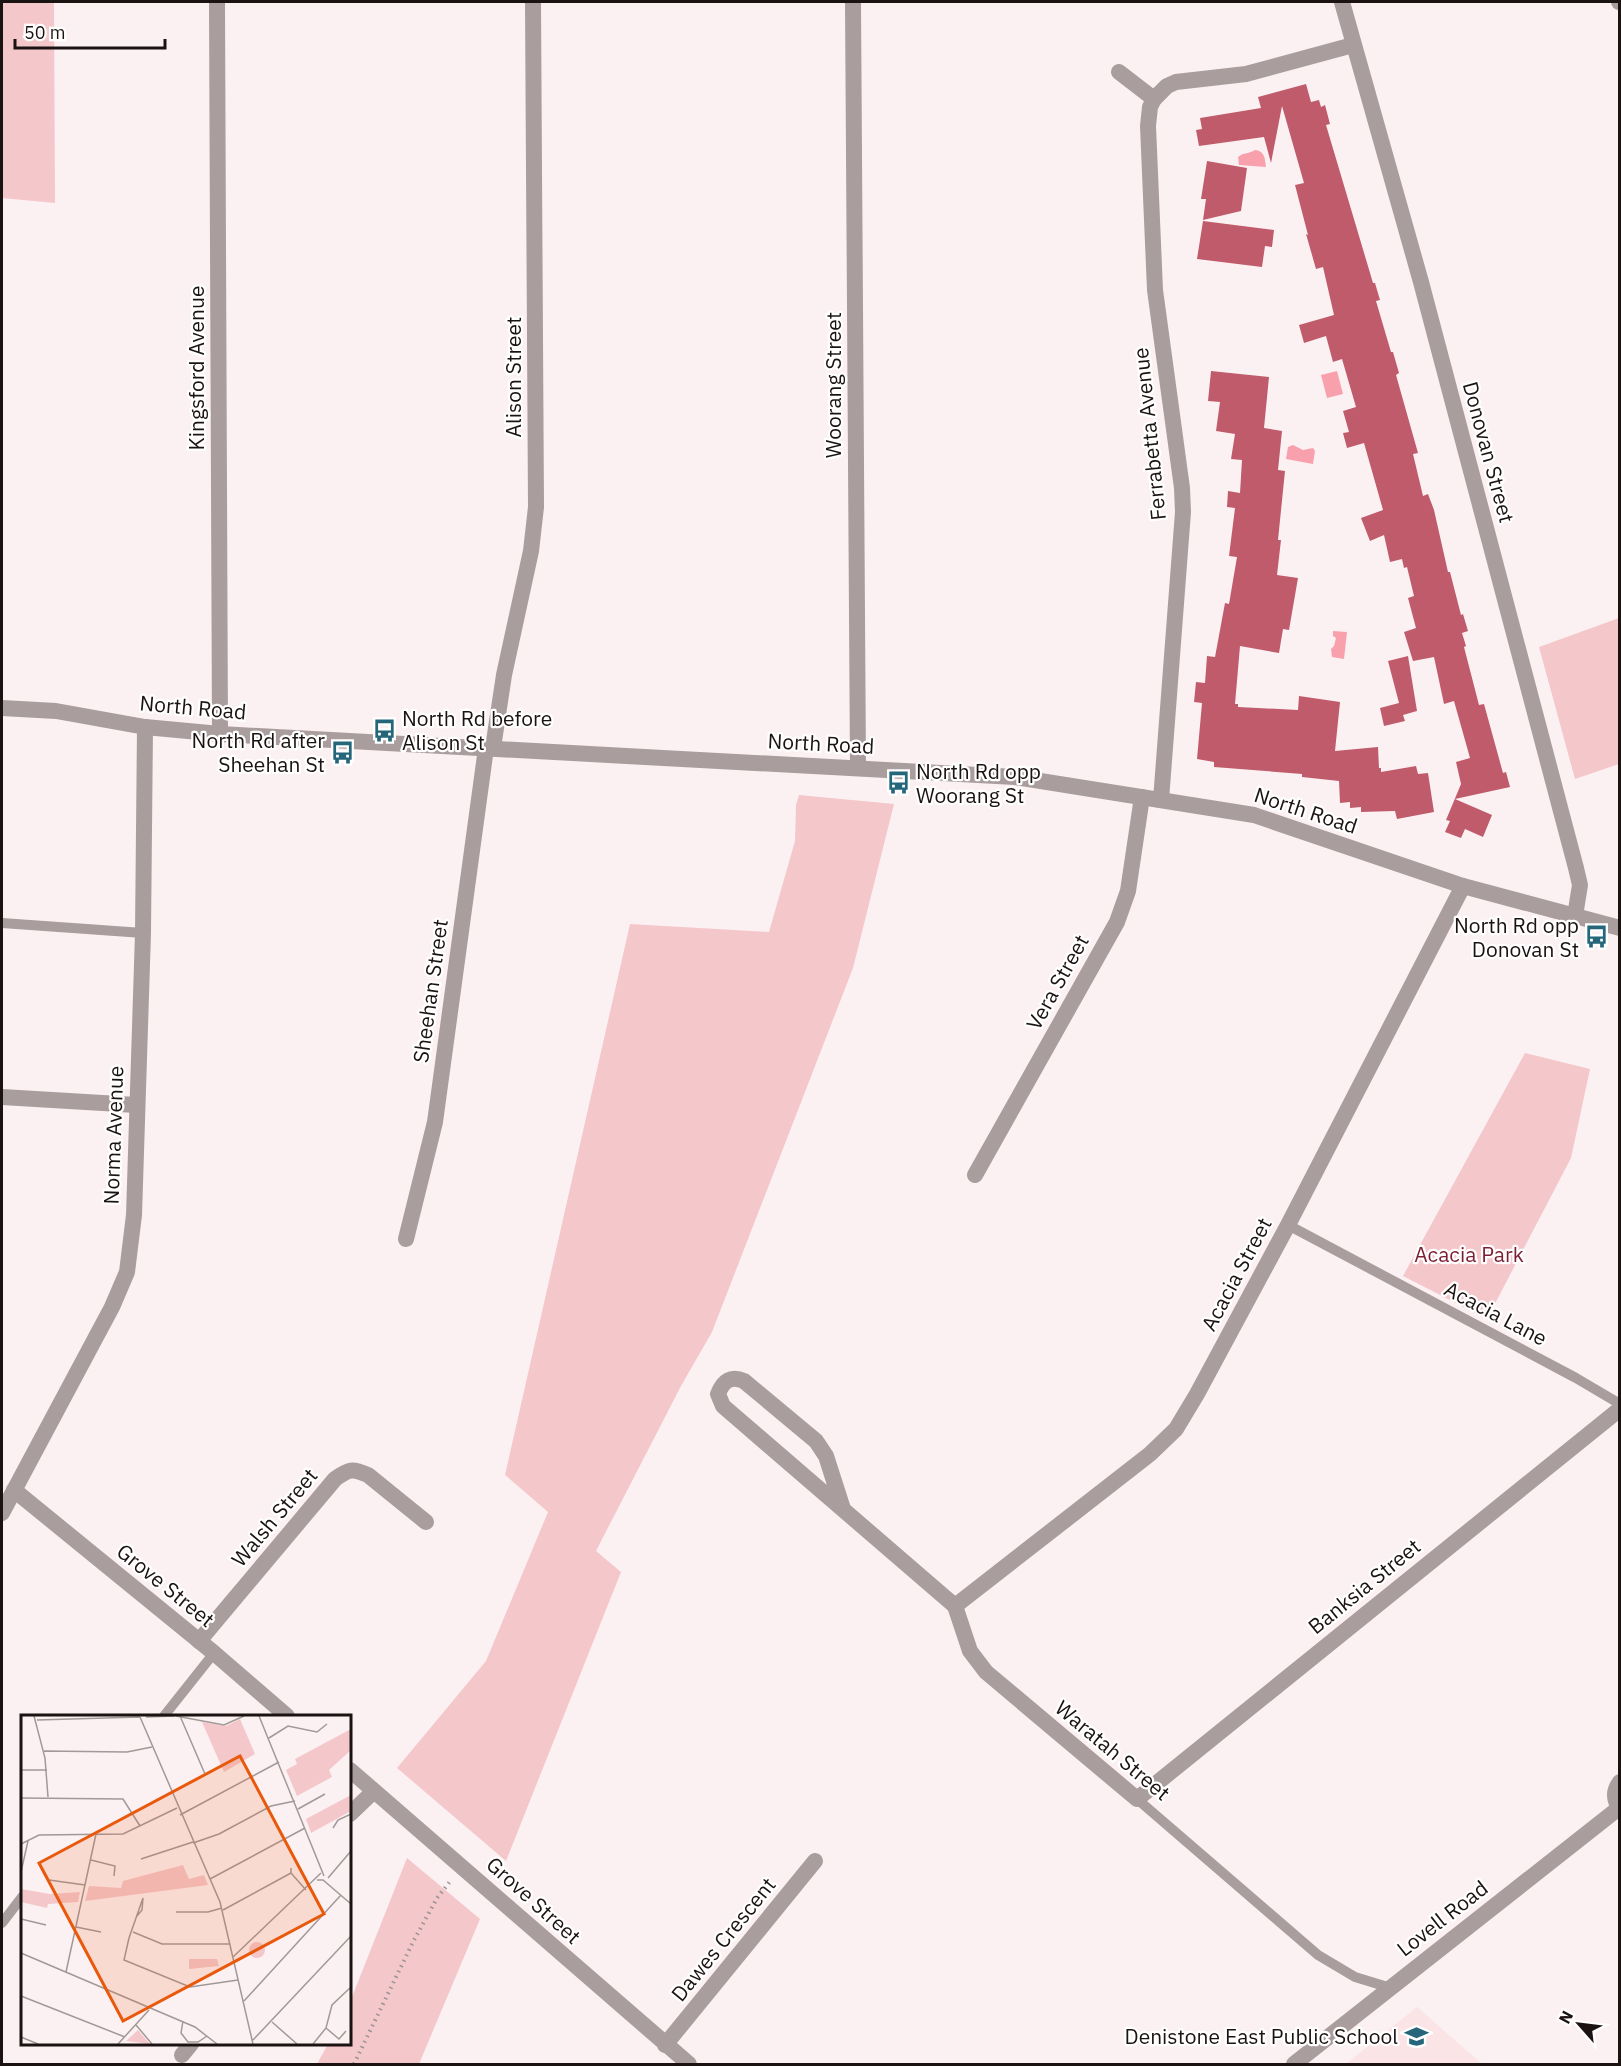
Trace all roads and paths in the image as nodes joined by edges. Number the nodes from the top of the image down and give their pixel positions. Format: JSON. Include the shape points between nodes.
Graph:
{"nodes":[{"id":1,"x":217,"y":2,"type":"edge"},
{"id":2,"x":533,"y":2,"type":"edge"},
{"id":3,"x":853,"y":2,"type":"edge"},
{"id":4,"x":1342,"y":2,"type":"edge"},
{"id":5,"x":1353,"y":45,"type":"junction"},
{"id":6,"x":1119,"y":72,"type":"dead end"},
{"id":7,"x":1154,"y":99,"type":"junction"},
{"id":8,"x":2,"y":708,"type":"edge"},
{"id":9,"x":145,"y":727,"type":"junction"},
{"id":10,"x":220,"y":734,"type":"junction"},
{"id":11,"x":489,"y":748,"type":"junction"},
{"id":12,"x":858,"y":768,"type":"junction"},
{"id":13,"x":1142,"y":797,"type":"junction"},
{"id":14,"x":1161,"y":800,"type":"junction"},
{"id":15,"x":1463,"y":886,"type":"junction"},
{"id":16,"x":1575,"y":916,"type":"junction"},
{"id":17,"x":2,"y":923,"type":"edge"},
{"id":18,"x":1620,"y":928,"type":"edge"},
{"id":19,"x":142,"y":933,"type":"junction"},
{"id":20,"x":2,"y":1097,"type":"edge"},
{"id":21,"x":136,"y":1105,"type":"junction"},
{"id":22,"x":975,"y":1175,"type":"dead end"},
{"id":23,"x":1288,"y":1225,"type":"junction"},
{"id":24,"x":406,"y":1239,"type":"dead end"},
{"id":25,"x":1620,"y":1404,"type":"edge"},
{"id":26,"x":1620,"y":1409,"type":"edge"},
{"id":27,"x":14,"y":1490,"type":"junction"},
{"id":28,"x":843,"y":1509,"type":"junction"},
{"id":29,"x":2,"y":1513,"type":"edge"},
{"id":30,"x":426,"y":1522,"type":"dead end"},
{"id":31,"x":955,"y":1606,"type":"junction"},
{"id":32,"x":199,"y":1641,"type":"junction"},
{"id":33,"x":214,"y":1653,"type":"junction"},
{"id":34,"x":165,"y":1715,"type":"edge"},
{"id":35,"x":286,"y":1715,"type":"edge"},
{"id":36,"x":351,"y":1771,"type":"edge"},
{"id":37,"x":1620,"y":1782,"type":"edge"},
{"id":38,"x":374,"y":1791,"type":"junction"},
{"id":39,"x":1137,"y":1799,"type":"junction"},
{"id":40,"x":1619,"y":1808,"type":"edge"},
{"id":41,"x":351,"y":1814,"type":"edge"},
{"id":42,"x":815,"y":1861,"type":"dead end"},
{"id":43,"x":463,"y":1867,"type":"junction"},
{"id":44,"x":21,"y":1898,"type":"edge"},
{"id":45,"x":2,"y":1923,"type":"edge"},
{"id":46,"x":1391,"y":1988,"type":"junction"},
{"id":47,"x":665,"y":2045,"type":"junction"},
{"id":48,"x":354,"y":2064,"type":"edge"},
{"id":49,"x":689,"y":2064,"type":"edge"},
{"id":50,"x":1294,"y":2064,"type":"edge"}],
"edges":[{"from":1,"to":10,"type":"street","name":"Kingsford Avenue"},
{"from":2,"to":11,"type":"street","name":"Alison Street","via":[[536,507],[531,551]]},
{"from":3,"to":12,"type":"street","name":"Woorang Street"},
{"from":4,"to":5,"type":"street","name":"Donovan Street"},
{"from":5,"to":7,"type":"street","via":[[1246,74],[1176,82]]},
{"from":5,"to":16,"type":"street","name":"Donovan Street","via":[[1421,282],[1576,868],[1580,885]]},
{"from":6,"to":7,"type":"street"},
{"from":7,"to":14,"type":"street","name":"Ferrabetta Avenue","via":[[1148,117],[1155,290],[1183,512]]},
{"from":8,"to":9,"type":"street","name":"North Road","via":[[56,711]]},
{"from":9,"to":10,"type":"street","name":"North Road"},
{"from":9,"to":19,"type":"street","name":"Norma Avenue"},
{"from":10,"to":11,"type":"street","name":"North Road"},
{"from":11,"to":12,"type":"street","name":"North Road"},
{"from":11,"to":24,"type":"street","name":"Sheehan Street","via":[[435,1122]]},
{"from":12,"to":13,"type":"street","name":"North Road","via":[[1015,777]]},
{"from":13,"to":14,"type":"street","name":"North Road"},
{"from":13,"to":22,"type":"street","name":"Vera Street","via":[[1128,891],[1117,922]]},
{"from":14,"to":15,"type":"street","name":"North Road","via":[[1254,815]]},
{"from":15,"to":16,"type":"street","name":"North Road"},
{"from":15,"to":23,"type":"street","name":"Acacia Street"},
{"from":16,"to":18,"type":"street","name":"North Road"},
{"from":17,"to":19,"type":"lane"},
{"from":19,"to":21,"type":"street","name":"Norma Avenue"},
{"from":20,"to":21,"type":"street"},
{"from":21,"to":27,"type":"street","name":"Norma Avenue","via":[[134,1215],[127,1272]]},
{"from":23,"to":25,"type":"lane","name":"Acacia Lane"},
{"from":23,"to":31,"type":"street","name":"Acacia Street","via":[[1176,1429],[1150,1454]]},
{"from":26,"to":39,"type":"street","name":"Banksia Street"},
{"from":27,"to":29,"type":"street","name":"Norma Avenue"},
{"from":27,"to":32,"type":"street","name":"Grove Street"},
{"from":28,"to":28,"type":"street","via":[[816,1441],[744,1381],[729,1379],[722,1385],[718,1394],[723,1406]]},
{"from":28,"to":31,"type":"street"},
{"from":30,"to":32,"type":"street","name":"Walsh Street","via":[[368,1475],[347,1470],[335,1479]]},
{"from":31,"to":39,"type":"street","name":"Waratah Street","via":[[970,1651],[986,1672]]},
{"from":32,"to":33,"type":"street","name":"Grove Street"},
{"from":33,"to":34,"type":"lane"},
{"from":33,"to":35,"type":"street","name":"Grove Street"},
{"from":36,"to":38,"type":"street","name":"Grove Street"},
{"from":37,"to":40,"type":"street","via":[[1615,1792]]},
{"from":38,"to":41,"type":"street"},
{"from":38,"to":43,"type":"street","name":"Grove Street"},
{"from":39,"to":46,"type":"lane","name":"Waratah Street","via":[[1318,1955],[1359,1978]]},
{"from":40,"to":46,"type":"street","name":"Lovell Road"},
{"from":42,"to":47,"type":"street","name":"Dawes Crescent"},
{"from":43,"to":47,"type":"street","name":"Grove Street"},
{"from":43,"to":48,"type":"path","via":[[437,1898]]},
{"from":44,"to":45,"type":"lane"},
{"from":46,"to":50,"type":"street","name":"Lovell Road"},
{"from":47,"to":49,"type":"street","name":"Grove Street"}]}
